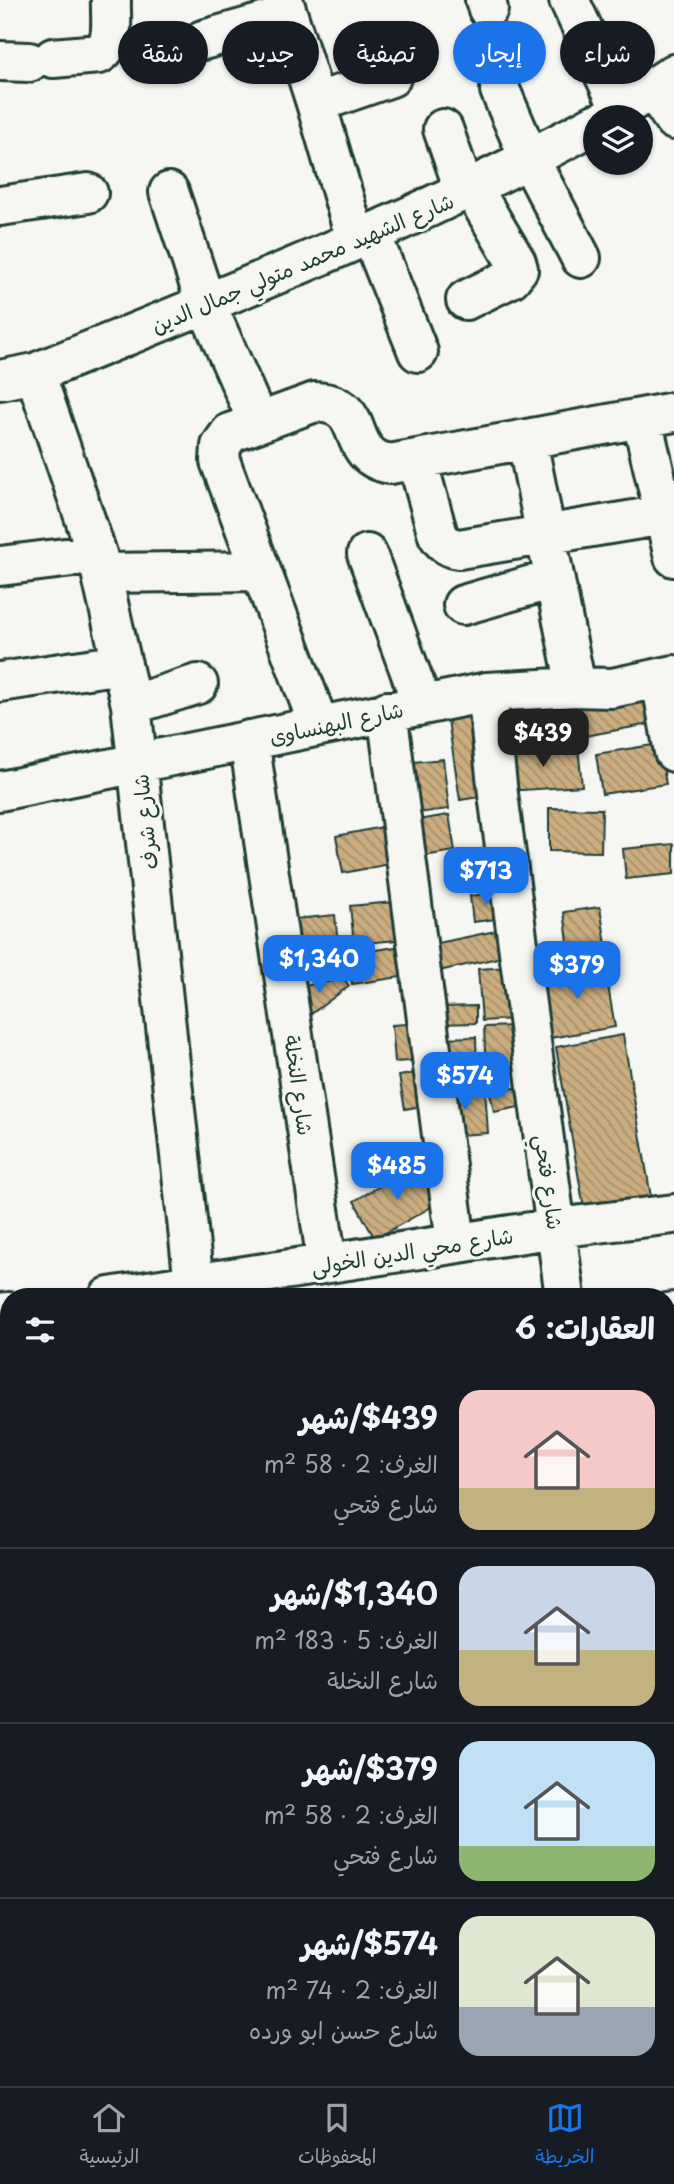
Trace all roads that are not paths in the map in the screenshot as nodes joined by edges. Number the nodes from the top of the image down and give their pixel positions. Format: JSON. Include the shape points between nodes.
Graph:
{"nodes":[{"id":1,"x":111,"y":0,"type":"edge"},
{"id":2,"x":569,"y":0,"type":"edge"},
{"id":3,"x":286,"y":8,"type":"edge"},
{"id":4,"x":208,"y":38,"type":"edge"},
{"id":5,"x":28,"y":60,"type":"edge"},
{"id":6,"x":373,"y":84,"type":"edge"},
{"id":7,"x":500,"y":90,"type":"dead end"},
{"id":8,"x":667,"y":94,"type":"edge"},
{"id":9,"x":316,"y":103,"type":"junction"},
{"id":10,"x":604,"y":105,"type":"edge"},
{"id":11,"x":639,"y":105,"type":"edge"},
{"id":12,"x":443,"y":129,"type":"dead end"},
{"id":13,"x":583,"y":131,"type":"edge"},
{"id":14,"x":530,"y":160,"type":"junction"},
{"id":15,"x":469,"y":190,"type":"junction"},
{"id":16,"x":169,"y":192,"type":"dead end"},
{"id":17,"x":88,"y":193,"type":"dead end"},
{"id":18,"x":0,"y":206,"type":"edge"},
{"id":19,"x":364,"y":237,"type":"junction"},
{"id":20,"x":581,"y":258,"type":"dead end"},
{"id":21,"x":466,"y":300,"type":"dead end"},
{"id":22,"x":206,"y":304,"type":"junction"},
{"id":23,"x":418,"y":352,"type":"dead end"},
{"id":24,"x":18,"y":376,"type":"edge"},
{"id":25,"x":658,"y":416,"type":"edge"},
{"id":26,"x":258,"y":422,"type":"junction"},
{"id":27,"x":527,"y":440,"type":"junction"},
{"id":28,"x":417,"y":460,"type":"junction"},
{"id":29,"x":664,"y":515,"type":"junction"},
{"id":30,"x":546,"y":535,"type":"junction"},
{"id":31,"x":367,"y":554,"type":"dead end"},
{"id":32,"x":674,"y":557,"type":"edge"},
{"id":33,"x":100,"y":563,"type":"junction"},
{"id":34,"x":0,"y":566,"type":"edge"},
{"id":35,"x":261,"y":571,"type":"junction"},
{"id":36,"x":553,"y":579,"type":"junction"},
{"id":37,"x":464,"y":605,"type":"dead end"},
{"id":38,"x":122,"y":664,"type":"junction"},
{"id":39,"x":667,"y":677,"type":"edge"},
{"id":40,"x":0,"y":682,"type":"edge"},
{"id":41,"x":198,"y":684,"type":"dead end"},
{"id":42,"x":576,"y":687,"type":"junction"},
{"id":43,"x":487,"y":692,"type":"junction"},
{"id":44,"x":131,"y":705,"type":"junction"},
{"id":45,"x":405,"y":708,"type":"junction"},
{"id":46,"x":319,"y":726,"type":"junction"},
{"id":47,"x":249,"y":740,"type":"junction"},
{"id":48,"x":674,"y":752,"type":"edge"},
{"id":49,"x":138,"y":764,"type":"junction"},
{"id":50,"x":0,"y":790,"type":"edge"},
{"id":51,"x":674,"y":1214,"type":"edge"},
{"id":52,"x":556,"y":1228,"type":"junction"},
{"id":53,"x":456,"y":1243,"type":"junction"},
{"id":54,"x":327,"y":1263,"type":"junction"},
{"id":55,"x":194,"y":1284,"type":"junction"},
{"id":56,"x":258,"y":1285,"type":"edge"},
{"id":57,"x":168,"y":1288,"type":"edge"},
{"id":58,"x":564,"y":1288,"type":"edge"}],
"edges":[{"from":1,"to":5,"type":"main road","via":[[110,39],[99,54]]},
{"from":2,"to":10,"type":"main road"},
{"from":3,"to":4,"type":"main road"},
{"from":3,"to":9,"type":"main road"},
{"from":6,"to":9,"type":"main road"},
{"from":7,"to":14,"type":"main road"},
{"from":8,"to":11,"type":"main road","name":"شارع الشهيد محمد متولي جمال الدين"},
{"from":9,"to":19,"type":"main road"},
{"from":12,"to":15,"type":"main road"},
{"from":13,"to":14,"type":"main road","name":"شارع الشهيد محمد متولي جمال الدين"},
{"from":14,"to":15,"type":"main road","name":"شارع الشهيد محمد متولي جمال الدين"},
{"from":14,"to":20,"type":"main road"},
{"from":15,"to":19,"type":"main road","name":"شارع الشهيد محمد متولي جمال الدين"},
{"from":15,"to":21,"type":"main road","via":[[517,269],[511,278]]},
{"from":16,"to":22,"type":"main road"},
{"from":17,"to":18,"type":"main road"},
{"from":19,"to":22,"type":"main road","name":"شارع الشهيد محمد متولي جمال الدين"},
{"from":19,"to":23,"type":"main road"},
{"from":22,"to":24,"type":"main road","name":"شارع الشهيد محمد متولي جمال الدين"},
{"from":22,"to":26,"type":"main road"},
{"from":24,"to":33,"type":"main road","name":"شارع شرف"},
{"from":25,"to":27,"type":"main road"},
{"from":25,"to":29,"type":"main road"},
{"from":26,"to":28,"type":"main road","via":[[314,402],[326,403],[347,414],[370,457],[390,464]]},
{"from":26,"to":35,"type":"main road","via":[[225,438],[219,453]]},
{"from":27,"to":28,"type":"main road"},
{"from":27,"to":30,"type":"main road"},
{"from":28,"to":30,"type":"main road","via":[[438,535],[447,545],[459,549]]},
{"from":29,"to":30,"type":"main road"},
{"from":29,"to":32,"type":"main road"},
{"from":30,"to":36,"type":"main road"},
{"from":31,"to":45,"type":"main road"},
{"from":33,"to":34,"type":"main road"},
{"from":33,"to":35,"type":"main road"},
{"from":33,"to":38,"type":"main road","name":"شارع شرف"},
{"from":35,"to":46,"type":"main road"},
{"from":36,"to":37,"type":"main road"},
{"from":36,"to":42,"type":"main road"},
{"from":38,"to":40,"type":"main road"},
{"from":38,"to":44,"type":"main road","name":"شارع شرف"},
{"from":39,"to":42,"type":"main road","name":"شارع البهنساوى","via":[[612,688]]},
{"from":39,"to":48,"type":"main road"},
{"from":41,"to":44,"type":"main road"},
{"from":42,"to":43,"type":"main road","name":"شارع البهنساوى"},
{"from":43,"to":45,"type":"main road","name":"شارع البهنساوى"},
{"from":43,"to":52,"type":"main road","name":"شارع فتحي"},
{"from":44,"to":49,"type":"main road","name":"شارع شرف"},
{"from":45,"to":46,"type":"main road","name":"شارع البهنساوى"},
{"from":45,"to":53,"type":"main road"},
{"from":46,"to":47,"type":"main road","name":"شارع البهنساوى"},
{"from":47,"to":49,"type":"main road","name":"شارع البهنساوى"},
{"from":47,"to":54,"type":"main road","name":"شارع النخلة"},
{"from":49,"to":50,"type":"main road","name":"شارع البهنساوى"},
{"from":49,"to":55,"type":"main road","name":"شارع شرف"},
{"from":51,"to":52,"type":"main road","name":"شارع محي الدين الخولى"},
{"from":52,"to":53,"type":"main road","name":"شارع محي الدين الخولى"},
{"from":52,"to":58,"type":"main road","name":"شارع فتحي"},
{"from":53,"to":54,"type":"main road","name":"شارع محي الدين الخولى"},
{"from":54,"to":56,"type":"main road","name":"شارع محي الدين الخولى"},
{"from":55,"to":56,"type":"main road","name":"شارع محي الدين الخولى"},
{"from":55,"to":57,"type":"main road","name":"شارع محي الدين الخولى"}]}
